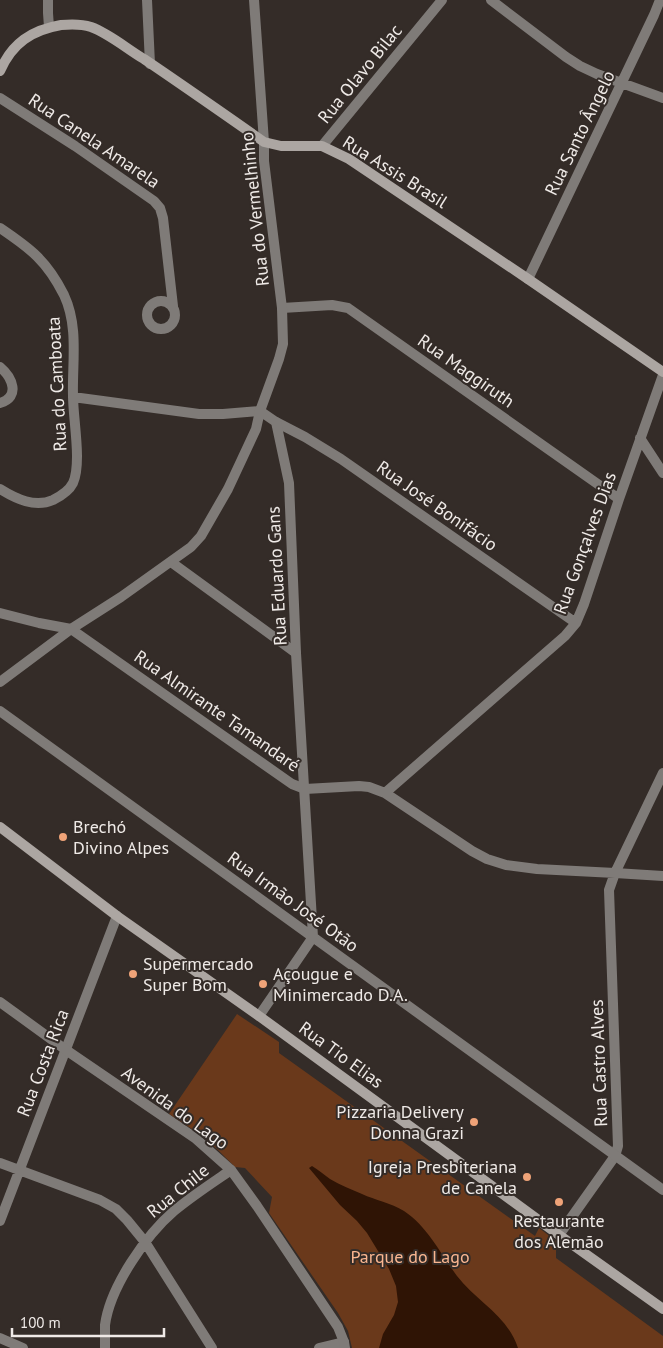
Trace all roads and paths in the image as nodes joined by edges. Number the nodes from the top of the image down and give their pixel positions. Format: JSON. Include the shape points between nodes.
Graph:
{"nodes":[{"id":1,"x":48,"y":0,"type":"edge"},
{"id":2,"x":148,"y":0,"type":"edge"},
{"id":3,"x":254,"y":0,"type":"edge"},
{"id":4,"x":442,"y":0,"type":"edge"},
{"id":5,"x":492,"y":0,"type":"edge"},
{"id":6,"x":660,"y":0,"type":"edge"},
{"id":7,"x":49,"y":27,"type":"junction"},
{"id":8,"x":3,"y":59,"type":"edge"},
{"id":9,"x":150,"y":64,"type":"junction"},
{"id":10,"x":0,"y":71,"type":"edge"},
{"id":11,"x":622,"y":84,"type":"junction"},
{"id":12,"x":0,"y":98,"type":"edge"},
{"id":13,"x":663,"y":98,"type":"edge"},
{"id":14,"x":264,"y":142,"type":"junction"},
{"id":15,"x":322,"y":146,"type":"junction"},
{"id":16,"x":0,"y":228,"type":"edge"},
{"id":17,"x":528,"y":279,"type":"junction"},
{"id":18,"x":173,"y":306,"type":"dead end"},
{"id":19,"x":282,"y":308,"type":"junction"},
{"id":20,"x":0,"y":367,"type":"edge"},
{"id":21,"x":663,"y":374,"type":"edge"},
{"id":22,"x":73,"y":396,"type":"junction"},
{"id":23,"x":0,"y":403,"type":"edge"},
{"id":24,"x":260,"y":411,"type":"junction"},
{"id":25,"x":276,"y":422,"type":"junction"},
{"id":26,"x":640,"y":438,"type":"junction"},
{"id":27,"x":663,"y":473,"type":"edge"},
{"id":28,"x":0,"y":489,"type":"edge"},
{"id":29,"x":619,"y":499,"type":"junction"},
{"id":30,"x":171,"y":562,"type":"junction"},
{"id":31,"x":0,"y":613,"type":"edge"},
{"id":32,"x":576,"y":623,"type":"junction"},
{"id":33,"x":71,"y":629,"type":"junction"},
{"id":34,"x":296,"y":653,"type":"junction"},
{"id":35,"x":0,"y":682,"type":"edge"},
{"id":36,"x":0,"y":711,"type":"edge"},
{"id":37,"x":663,"y":774,"type":"edge"},
{"id":38,"x":305,"y":789,"type":"junction"},
{"id":39,"x":385,"y":793,"type":"junction"},
{"id":40,"x":0,"y":827,"type":"edge"},
{"id":41,"x":615,"y":873,"type":"junction"},
{"id":42,"x":663,"y":876,"type":"edge"},
{"id":43,"x":117,"y":916,"type":"junction"},
{"id":44,"x":313,"y":937,"type":"junction"},
{"id":45,"x":0,"y":1002,"type":"edge"},
{"id":46,"x":259,"y":1016,"type":"junction"},
{"id":47,"x":66,"y":1050,"type":"junction"},
{"id":48,"x":615,"y":1156,"type":"junction"},
{"id":49,"x":0,"y":1163,"type":"edge"},
{"id":50,"x":19,"y":1170,"type":"junction"},
{"id":51,"x":231,"y":1170,"type":"junction"},
{"id":52,"x":663,"y":1190,"type":"edge"},
{"id":53,"x":0,"y":1221,"type":"edge"},
{"id":54,"x":559,"y":1235,"type":"junction"},
{"id":55,"x":145,"y":1242,"type":"junction"},
{"id":56,"x":663,"y":1309,"type":"edge"},
{"id":57,"x":0,"y":1338,"type":"edge"},
{"id":58,"x":345,"y":1345,"type":"edge"},
{"id":59,"x":23,"y":1348,"type":"edge"},
{"id":60,"x":105,"y":1348,"type":"edge"},
{"id":61,"x":212,"y":1348,"type":"edge"},
{"id":62,"x":319,"y":1348,"type":"edge"}],
"edges":[{"from":1,"to":7,"type":"street"},
{"from":2,"to":9,"type":"street"},
{"from":3,"to":14,"type":"street","name":"Rua do Vermelhinho"},
{"from":4,"to":15,"type":"street","name":"Rua Olavo Bilac"},
{"from":5,"to":11,"type":"street","via":[[566,57]]},
{"from":6,"to":11,"type":"street","name":"Rua Santo Ângelo"},
{"from":7,"to":8,"type":"main road","name":"Rua Assis Brasil","via":[[33,33]]},
{"from":7,"to":9,"type":"main road","name":"Rua Assis Brasil","via":[[69,24],[91,27]]},
{"from":8,"to":10,"type":"main road","name":"Rua Assis Brasil"},
{"from":9,"to":14,"type":"main road","name":"Rua Assis Brasil"},
{"from":11,"to":13,"type":"street"},
{"from":11,"to":17,"type":"street","name":"Rua Santo Ângelo"},
{"from":12,"to":18,"type":"street","name":"Rua Canela Amarela","via":[[154,200],[163,218]]},
{"from":14,"to":15,"type":"main road","name":"Rua Assis Brasil","via":[[281,146]]},
{"from":14,"to":19,"type":"street","name":"Rua do Vermelhinho"},
{"from":15,"to":17,"type":"main road","name":"Rua Assis Brasil","via":[[350,159]]},
{"from":16,"to":22,"type":"street","name":"Rua do Camboata","via":[[33,251],[65,297],[73,332]]},
{"from":17,"to":21,"type":"main road","name":"Rua Assis Brasil"},
{"from":19,"to":24,"type":"street","name":"Rua do Vermelhinho","via":[[283,344]]},
{"from":19,"to":29,"type":"street","name":"Rua Maggiruth","via":[[332,305],[348,308]]},
{"from":20,"to":23,"type":"street","via":[[8,373],[13,390],[6,401]]},
{"from":21,"to":26,"type":"street","name":"Rua Gonçalves Dias"},
{"from":22,"to":24,"type":"street","via":[[199,414]]},
{"from":22,"to":28,"type":"street","name":"Rua do Camboata","via":[[77,465],[68,490],[46,503],[36,503],[16,498]]},
{"from":24,"to":25,"type":"street"},
{"from":24,"to":30,"type":"street","name":"Rua do Vermelhinho","via":[[256,430],[201,536]]},
{"from":25,"to":32,"type":"street","name":"Rua José Bonifácio","via":[[341,459]]},
{"from":25,"to":34,"type":"street","name":"Rua Eduardo Gans","via":[[289,483]]},
{"from":26,"to":27,"type":"street"},
{"from":26,"to":29,"type":"street","name":"Rua Gonçalves Dias"},
{"from":29,"to":32,"type":"street","name":"Rua Gonçalves Dias"},
{"from":30,"to":33,"type":"street","name":"Rua do Vermelhinho"},
{"from":30,"to":34,"type":"street"},
{"from":31,"to":33,"type":"street"},
{"from":32,"to":39,"type":"street","name":"Rua Gonçalves Dias","via":[[566,636]]},
{"from":33,"to":35,"type":"street","name":"Rua do Vermelhinho"},
{"from":33,"to":38,"type":"street","name":"Rua Almirante Tamandaré","via":[[282,778]]},
{"from":34,"to":38,"type":"street","name":"Rua Eduardo Gans"},
{"from":36,"to":44,"type":"street","name":"Rua Irmão José Otão"},
{"from":37,"to":41,"type":"street","name":"Rua Castro Alves"},
{"from":38,"to":39,"type":"street","name":"Rua Almirante Tamandaré","via":[[359,786]]},
{"from":38,"to":44,"type":"street","name":"Rua Eduardo Gans"},
{"from":39,"to":41,"type":"street","name":"Rua Almirante Tamandaré","via":[[487,859],[537,869]]},
{"from":40,"to":43,"type":"main road","name":"Rua Tio Elias"},
{"from":41,"to":42,"type":"street","name":"Rua Almirante Tamandaré"},
{"from":41,"to":48,"type":"street","name":"Rua Castro Alves","via":[[609,890],[618,1125]]},
{"from":43,"to":46,"type":"main road","name":"Rua Tio Elias"},
{"from":43,"to":47,"type":"street","name":"Rua Costa Rica"},
{"from":44,"to":46,"type":"street"},
{"from":44,"to":48,"type":"street","name":"Rua Irmão José Otão"},
{"from":45,"to":47,"type":"street","name":"Avenida do Lago"},
{"from":46,"to":54,"type":"main road","name":"Rua Tio Elias"},
{"from":47,"to":50,"type":"street","name":"Rua Costa Rica"},
{"from":47,"to":51,"type":"street","name":"Avenida do Lago","via":[[187,1132]]},
{"from":48,"to":52,"type":"street","name":"Rua Irmão José Otão"},
{"from":48,"to":54,"type":"street","name":"Rua Castro Alves"},
{"from":49,"to":50,"type":"street"},
{"from":50,"to":53,"type":"street","name":"Rua Costa Rica"},
{"from":50,"to":55,"type":"street","via":[[108,1204]]},
{"from":51,"to":55,"type":"street","name":"Rua Chile","via":[[173,1212]]},
{"from":51,"to":58,"type":"street","name":"Avenida do Lago","via":[[338,1327]]},
{"from":54,"to":56,"type":"main road","name":"Rua Tio Elias"},
{"from":55,"to":60,"type":"street","name":"Rua Chile","via":[[127,1270],[109,1309]]},
{"from":55,"to":61,"type":"street"},
{"from":57,"to":59,"type":"street"},
{"from":58,"to":62,"type":"street"}]}
